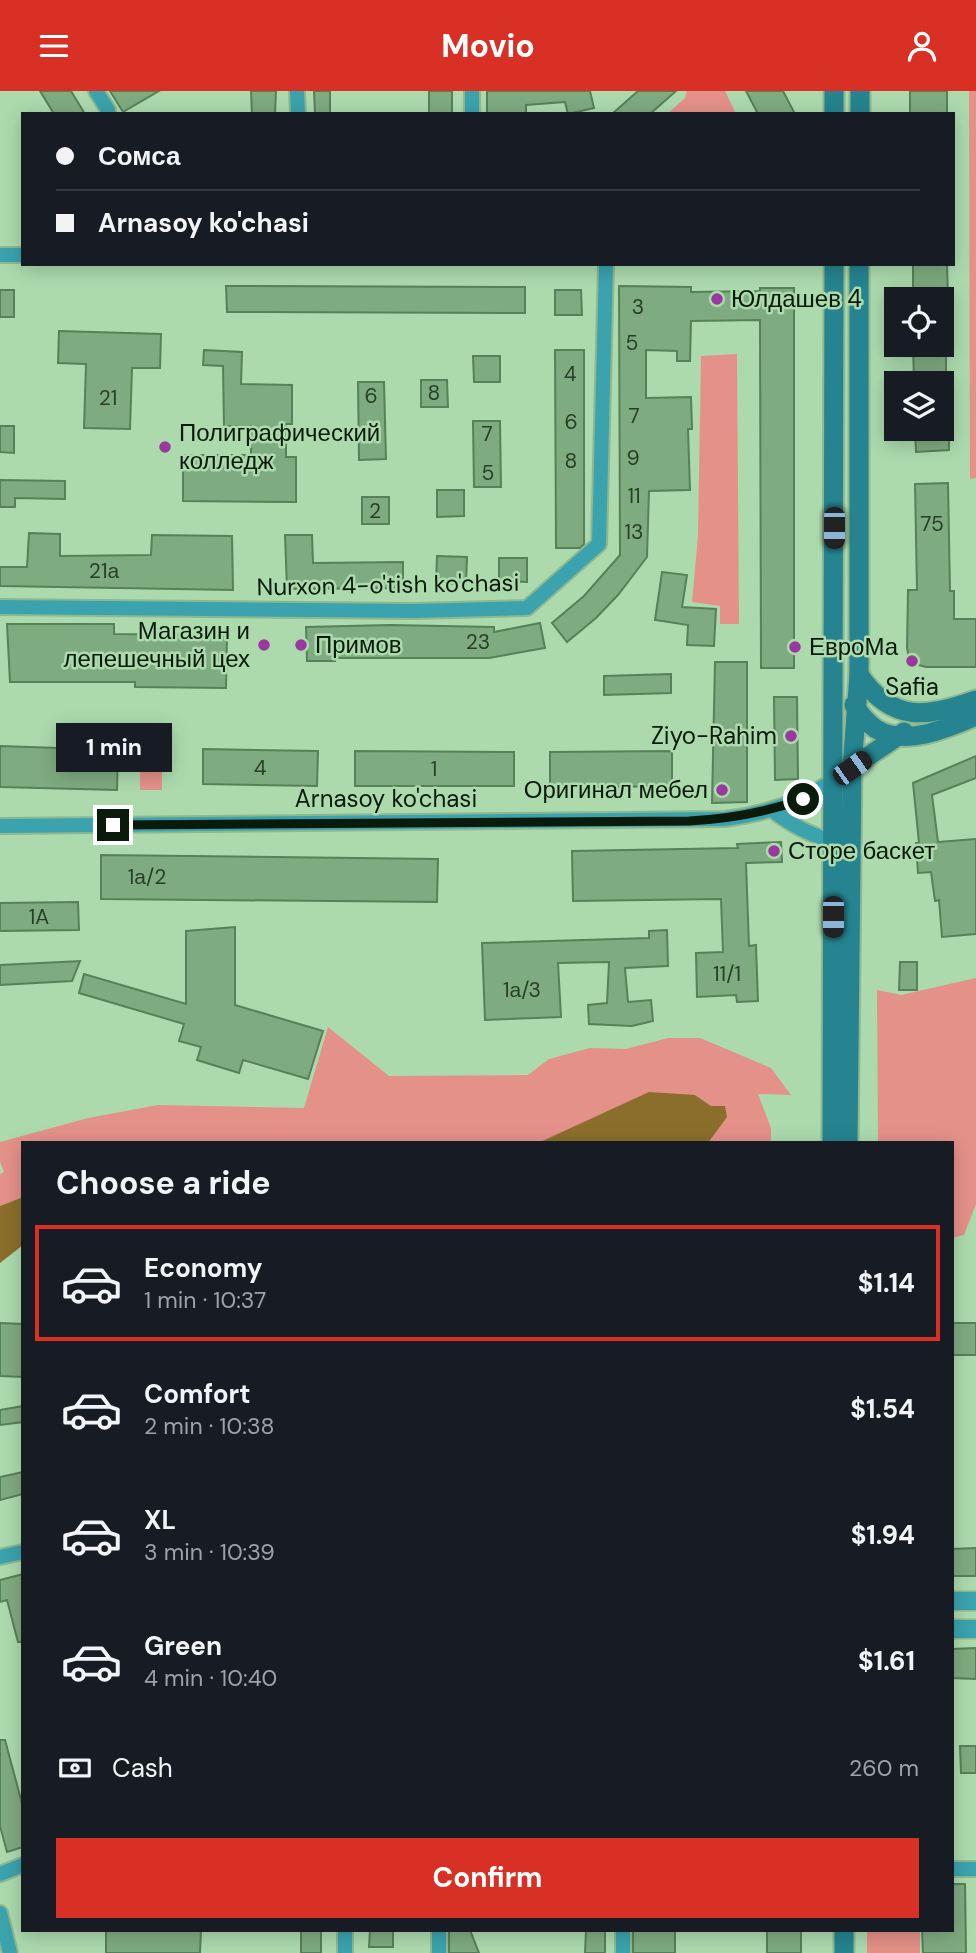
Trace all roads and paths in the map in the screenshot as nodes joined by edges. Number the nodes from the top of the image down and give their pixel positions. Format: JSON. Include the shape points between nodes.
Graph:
{"nodes":[{"id":1,"x":96,"y":91,"type":"edge"},
{"id":2,"x":297,"y":91,"type":"edge"},
{"id":3,"x":472,"y":91,"type":"edge"},
{"id":4,"x":834,"y":91,"type":"edge"},
{"id":5,"x":860,"y":91,"type":"edge"},
{"id":6,"x":108,"y":112,"type":"edge"},
{"id":7,"x":298,"y":112,"type":"edge"},
{"id":8,"x":472,"y":112,"type":"edge"},
{"id":9,"x":834,"y":112,"type":"edge"},
{"id":10,"x":860,"y":112,"type":"edge"},
{"id":11,"x":0,"y":255,"type":"edge"},
{"id":12,"x":21,"y":255,"type":"edge"},
{"id":13,"x":606,"y":266,"type":"edge"},
{"id":14,"x":834,"y":266,"type":"edge"},
{"id":15,"x":859,"y":266,"type":"edge"},
{"id":16,"x":0,"y":607,"type":"edge"},
{"id":17,"x":835,"y":674,"type":"junction"},
{"id":18,"x":859,"y":675,"type":"junction"},
{"id":19,"x":976,"y":700,"type":"edge"},
{"id":20,"x":858,"y":710,"type":"junction"},
{"id":21,"x":931,"y":714,"type":"junction"},
{"id":22,"x":976,"y":716,"type":"edge"},
{"id":23,"x":898,"y":736,"type":"junction"},
{"id":24,"x":852,"y":768,"type":"junction"},
{"id":25,"x":834,"y":780,"type":"junction"},
{"id":26,"x":772,"y":810,"type":"junction"},
{"id":27,"x":0,"y":825,"type":"edge"},
{"id":28,"x":833,"y":841,"type":"junction"},
{"id":29,"x":841,"y":1070,"type":"junction"},
{"id":30,"x":840,"y":1141,"type":"edge"},
{"id":31,"x":21,"y":1552,"type":"edge"},
{"id":32,"x":0,"y":1557,"type":"edge"},
{"id":33,"x":954,"y":1601,"type":"edge"},
{"id":34,"x":976,"y":1601,"type":"edge"},
{"id":35,"x":954,"y":1629,"type":"edge"},
{"id":36,"x":976,"y":1629,"type":"edge"},
{"id":37,"x":21,"y":1866,"type":"edge"},
{"id":38,"x":954,"y":1869,"type":"edge"},
{"id":39,"x":976,"y":1869,"type":"edge"},
{"id":40,"x":0,"y":1874,"type":"edge"},
{"id":41,"x":0,"y":1913,"type":"edge"},
{"id":42,"x":345,"y":1932,"type":"edge"},
{"id":43,"x":439,"y":1932,"type":"edge"},
{"id":44,"x":623,"y":1932,"type":"edge"},
{"id":45,"x":831,"y":1932,"type":"edge"},
{"id":46,"x":844,"y":1932,"type":"edge"},
{"id":47,"x":10,"y":1953,"type":"edge"},
{"id":48,"x":345,"y":1953,"type":"edge"},
{"id":49,"x":439,"y":1953,"type":"edge"},
{"id":50,"x":623,"y":1953,"type":"edge"},
{"id":51,"x":831,"y":1953,"type":"edge"},
{"id":52,"x":844,"y":1953,"type":"edge"}],
"edges":[{"from":1,"to":6,"type":"street"},
{"from":2,"to":7,"type":"street"},
{"from":3,"to":8,"type":"street"},
{"from":4,"to":9,"type":"main road"},
{"from":5,"to":10,"type":"main road"},
{"from":11,"to":12,"type":"street"},
{"from":13,"to":16,"type":"street","name":"Nurxon 4-o'tish ko'chasi","via":[[599,544],[527,608]]},
{"from":14,"to":17,"type":"main road"},
{"from":15,"to":18,"type":"main road"},
{"from":17,"to":20,"type":"main road"},
{"from":17,"to":25,"type":"main road"},
{"from":18,"to":20,"type":"main road"},
{"from":18,"to":21,"type":"main road","name":"Arnasoy ko'chasi","via":[[890,705]]},
{"from":19,"to":21,"type":"main road","name":"Arnasoy ko'chasi"},
{"from":20,"to":23,"type":"main road","via":[[875,728]]},
{"from":20,"to":24,"type":"main road"},
{"from":21,"to":23,"type":"main road","name":"Arnasoy ko'chasi"},
{"from":22,"to":23,"type":"main road","name":"Arnasoy ko'chasi","via":[[935,731]]},
{"from":23,"to":24,"type":"main road","name":"Arnasoy ko'chasi"},
{"from":24,"to":25,"type":"main road","name":"Arnasoy ko'chasi"},
{"from":24,"to":29,"type":"main road"},
{"from":25,"to":26,"type":"street","name":"Arnasoy ko'chasi","via":[[803,799]]},
{"from":25,"to":28,"type":"main road"},
{"from":26,"to":27,"type":"street","name":"Arnasoy ko'chasi","via":[[689,821]]},
{"from":26,"to":28,"type":"street","via":[[790,825]]},
{"from":28,"to":29,"type":"main road"},
{"from":29,"to":30,"type":"main road"},
{"from":31,"to":32,"type":"street"},
{"from":33,"to":34,"type":"street"},
{"from":35,"to":36,"type":"street"},
{"from":37,"to":40,"type":"street"},
{"from":38,"to":39,"type":"street"},
{"from":41,"to":47,"type":"street"},
{"from":42,"to":48,"type":"street"},
{"from":43,"to":49,"type":"street"},
{"from":44,"to":50,"type":"street"},
{"from":45,"to":51,"type":"main road"},
{"from":46,"to":52,"type":"main road"}]}
